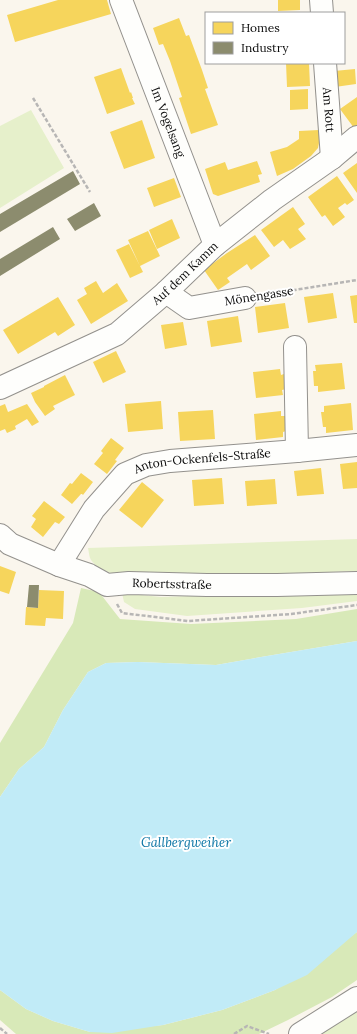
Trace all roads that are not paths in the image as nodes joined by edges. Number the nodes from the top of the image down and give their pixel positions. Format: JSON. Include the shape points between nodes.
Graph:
{"nodes":[{"id":1,"x":121,"y":0,"type":"edge"},
{"id":2,"x":321,"y":0,"type":"edge"},
{"id":3,"x":322,"y":12,"type":"edge"},
{"id":4,"x":325,"y":64,"type":"edge"},
{"id":5,"x":357,"y":137,"type":"edge"},
{"id":6,"x":332,"y":158,"type":"junction"},
{"id":7,"x":214,"y":245,"type":"junction"},
{"id":8,"x":166,"y":292,"type":"junction"},
{"id":9,"x":246,"y":298,"type":"road end"},
{"id":10,"x":295,"y":347,"type":"dead end"},
{"id":11,"x":0,"y":388,"type":"edge"},
{"id":12,"x":357,"y":445,"type":"edge"},
{"id":13,"x":297,"y":452,"type":"junction"},
{"id":14,"x":0,"y":535,"type":"edge"},
{"id":15,"x":59,"y":565,"type":"junction"},
{"id":16,"x":357,"y":583,"type":"edge"},
{"id":17,"x":357,"y":998,"type":"edge"},
{"id":18,"x":300,"y":1034,"type":"edge"}],
"edges":[{"from":1,"to":7,"type":"street","name":"Im Vogelsang"},
{"from":2,"to":3,"type":"street"},
{"from":4,"to":6,"type":"street","name":"Am Rott"},
{"from":5,"to":6,"type":"street","name":"Auf dem Kamm"},
{"from":6,"to":7,"type":"street","name":"Auf dem Kamm"},
{"from":7,"to":8,"type":"street","name":"Auf dem Kamm"},
{"from":8,"to":9,"type":"street","name":"Mönengasse","via":[[189,308]]},
{"from":8,"to":11,"type":"street","name":"Auf dem Kamm","via":[[117,334]]},
{"from":10,"to":13,"type":"street"},
{"from":12,"to":13,"type":"street","name":"Anton-Ockenfels-Straße"},
{"from":13,"to":15,"type":"street","name":"Anton-Ockenfels-Straße","via":[[170,461],[146,465],[125,474],[94,509]]},
{"from":14,"to":15,"type":"street","via":[[10,544]]},
{"from":15,"to":16,"type":"street","name":"Robertsstraße","via":[[89,575],[107,585]]},
{"from":17,"to":18,"type":"street"}]}
